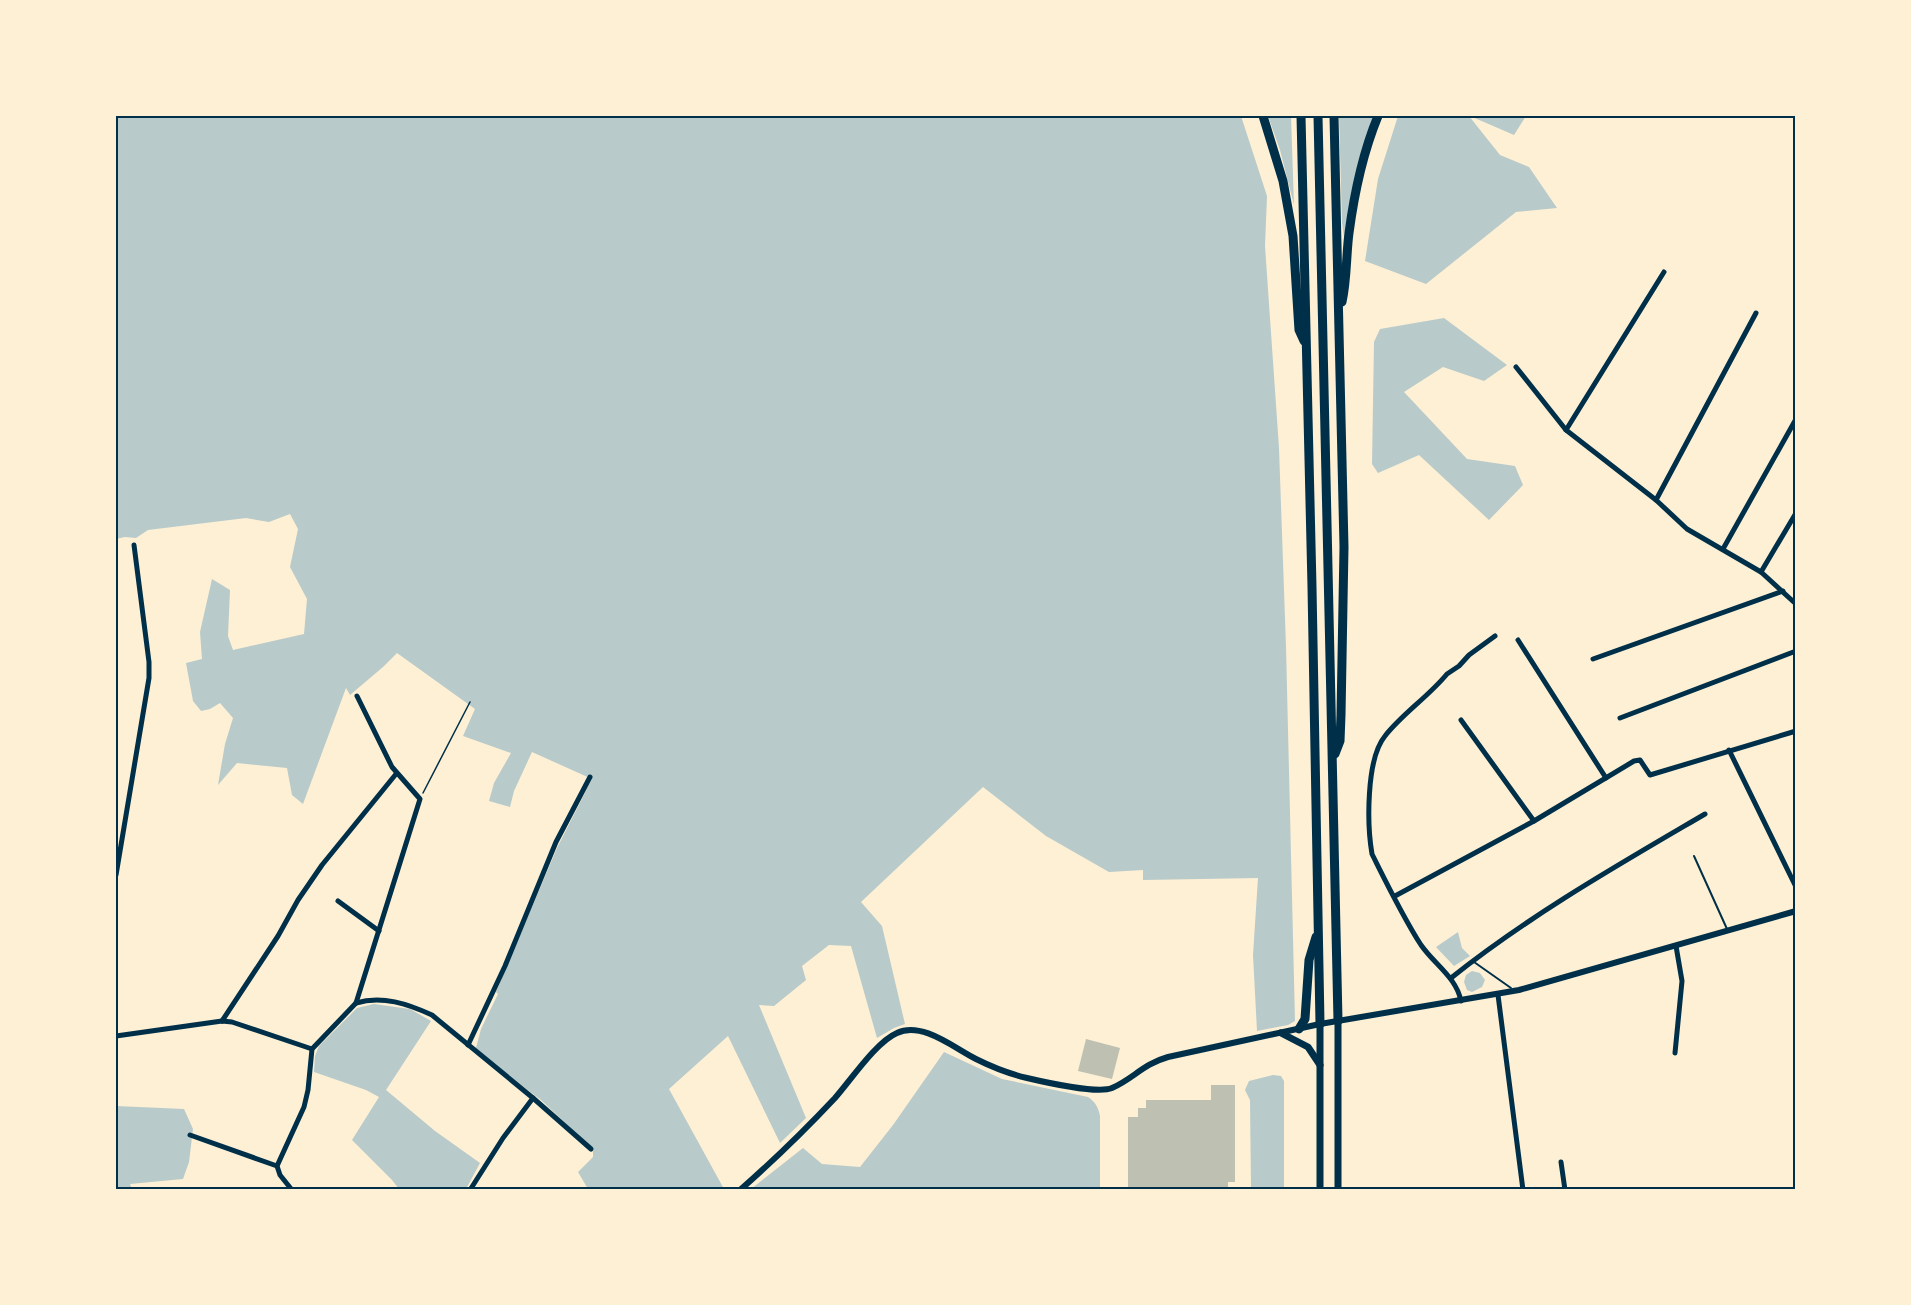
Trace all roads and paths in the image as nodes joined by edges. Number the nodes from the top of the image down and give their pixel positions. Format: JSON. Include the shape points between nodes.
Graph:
{"nodes":[{"id":1,"x":1263,"y":116,"type":"edge"},
{"id":2,"x":1301,"y":116,"type":"edge"},
{"id":3,"x":1318,"y":116,"type":"edge"},
{"id":4,"x":1334,"y":116,"type":"edge"},
{"id":5,"x":1378,"y":116,"type":"edge"},
{"id":6,"x":1664,"y":272,"type":"dead end"},
{"id":7,"x":1339,"y":313,"type":"junction"},
{"id":8,"x":1756,"y":313,"type":"dead end"},
{"id":9,"x":1306,"y":344,"type":"junction"},
{"id":10,"x":1516,"y":367,"type":"dead end"},
{"id":11,"x":1796,"y":419,"type":"edge"},
{"id":12,"x":1566,"y":430,"type":"junction"},
{"id":13,"x":1656,"y":500,"type":"junction"},
{"id":14,"x":1796,"y":513,"type":"edge"},
{"id":15,"x":134,"y":545,"type":"dead end"},
{"id":16,"x":1723,"y":549,"type":"junction"},
{"id":17,"x":1761,"y":572,"type":"junction"},
{"id":18,"x":1783,"y":591,"type":"junction"},
{"id":19,"x":1796,"y":604,"type":"edge"},
{"id":20,"x":1495,"y":636,"type":"dead end"},
{"id":21,"x":1518,"y":640,"type":"dead end"},
{"id":22,"x":1796,"y":651,"type":"edge"},
{"id":23,"x":1593,"y":659,"type":"dead end"},
{"id":24,"x":357,"y":696,"type":"dead end"},
{"id":25,"x":470,"y":702,"type":"dead end"},
{"id":26,"x":1620,"y":718,"type":"dead end"},
{"id":27,"x":1461,"y":720,"type":"dead end"},
{"id":28,"x":1796,"y":731,"type":"edge"},
{"id":29,"x":1729,"y":750,"type":"junction"},
{"id":30,"x":1332,"y":760,"type":"junction"},
{"id":31,"x":396,"y":774,"type":"junction"},
{"id":32,"x":590,"y":777,"type":"dead end"},
{"id":33,"x":1606,"y":778,"type":"junction"},
{"id":34,"x":420,"y":799,"type":"junction"},
{"id":35,"x":1705,"y":814,"type":"dead end"},
{"id":36,"x":1534,"y":821,"type":"junction"},
{"id":37,"x":1694,"y":855,"type":"dead end"},
{"id":38,"x":116,"y":875,"type":"edge"},
{"id":39,"x":1796,"y":887,"type":"edge"},
{"id":40,"x":1395,"y":896,"type":"junction"},
{"id":41,"x":338,"y":901,"type":"dead end"},
{"id":42,"x":1796,"y":911,"type":"edge"},
{"id":43,"x":379,"y":931,"type":"junction"},
{"id":44,"x":1318,"y":932,"type":"junction"},
{"id":45,"x":1728,"y":932,"type":"junction"},
{"id":46,"x":1676,"y":946,"type":"junction"},
{"id":47,"x":1473,"y":961,"type":"junction"},
{"id":48,"x":1451,"y":978,"type":"junction"},
{"id":49,"x":1516,"y":991,"type":"junction"},
{"id":50,"x":1498,"y":995,"type":"junction"},
{"id":51,"x":1461,"y":1001,"type":"junction"},
{"id":52,"x":356,"y":1004,"type":"junction"},
{"id":53,"x":222,"y":1021,"type":"junction"},
{"id":54,"x":1338,"y":1021,"type":"junction"},
{"id":55,"x":1320,"y":1024,"type":"junction"},
{"id":56,"x":1299,"y":1029,"type":"junction"},
{"id":57,"x":1281,"y":1033,"type":"junction"},
{"id":58,"x":116,"y":1036,"type":"edge"},
{"id":59,"x":468,"y":1045,"type":"junction"},
{"id":60,"x":312,"y":1049,"type":"junction"},
{"id":61,"x":1675,"y":1053,"type":"dead end"},
{"id":62,"x":1320,"y":1065,"type":"junction"},
{"id":63,"x":533,"y":1098,"type":"junction"},
{"id":64,"x":190,"y":1135,"type":"dead end"},
{"id":65,"x":591,"y":1149,"type":"dead end"},
{"id":66,"x":1561,"y":1162,"type":"dead end"},
{"id":67,"x":277,"y":1166,"type":"junction"},
{"id":68,"x":292,"y":1190,"type":"edge"},
{"id":69,"x":470,"y":1190,"type":"edge"},
{"id":70,"x":740,"y":1190,"type":"edge"},
{"id":71,"x":1320,"y":1190,"type":"edge"},
{"id":72,"x":1338,"y":1190,"type":"edge"},
{"id":73,"x":1523,"y":1190,"type":"edge"},
{"id":74,"x":1565,"y":1190,"type":"edge"}],
"edges":[{"from":1,"to":9,"type":"highway","via":[[1293,236],[1299,330]]},
{"from":2,"to":9,"type":"highway"},
{"from":3,"to":30,"type":"highway"},
{"from":4,"to":7,"type":"highway"},
{"from":5,"to":7,"type":"highway","via":[[1350,225]]},
{"from":6,"to":12,"type":"street"},
{"from":7,"to":30,"type":"highway","via":[[1343,644],[1340,741]]},
{"from":8,"to":13,"type":"street"},
{"from":9,"to":44,"type":"highway"},
{"from":10,"to":12,"type":"street"},
{"from":11,"to":16,"type":"street"},
{"from":12,"to":13,"type":"street"},
{"from":13,"to":16,"type":"street","via":[[1687,529]]},
{"from":14,"to":17,"type":"street"},
{"from":15,"to":38,"type":"street","via":[[149,678]]},
{"from":16,"to":17,"type":"street"},
{"from":17,"to":18,"type":"street"},
{"from":18,"to":19,"type":"street"},
{"from":18,"to":23,"type":"street"},
{"from":20,"to":40,"type":"street","via":[[1447,674],[1389,730],[1379,745],[1371,786],[1370,841],[1372,854]]},
{"from":21,"to":33,"type":"street"},
{"from":22,"to":26,"type":"street"},
{"from":24,"to":31,"type":"street"},
{"from":25,"to":34,"type":"path"},
{"from":27,"to":36,"type":"street"},
{"from":28,"to":29,"type":"street"},
{"from":29,"to":33,"type":"street","via":[[1650,775],[1640,760],[1634,761]]},
{"from":29,"to":39,"type":"street"},
{"from":30,"to":54,"type":"highway"},
{"from":31,"to":34,"type":"street"},
{"from":31,"to":53,"type":"street","via":[[322,865]]},
{"from":32,"to":59,"type":"street","via":[[556,842]]},
{"from":33,"to":36,"type":"street"},
{"from":34,"to":43,"type":"street"},
{"from":35,"to":47,"type":"street","via":[[1587,883]]},
{"from":36,"to":40,"type":"street"},
{"from":37,"to":45,"type":"lane"},
{"from":40,"to":48,"type":"street","via":[[1420,943]]},
{"from":41,"to":43,"type":"street"},
{"from":42,"to":45,"type":"street"},
{"from":43,"to":52,"type":"street"},
{"from":44,"to":55,"type":"highway"},
{"from":44,"to":56,"type":"highway","via":[[1309,960],[1306,1013]]},
{"from":45,"to":46,"type":"street"},
{"from":46,"to":49,"type":"street"},
{"from":46,"to":61,"type":"street","via":[[1682,981]]},
{"from":47,"to":48,"type":"street"},
{"from":47,"to":49,"type":"lane"},
{"from":48,"to":51,"type":"street"},
{"from":49,"to":50,"type":"street"},
{"from":50,"to":51,"type":"street"},
{"from":50,"to":73,"type":"street"},
{"from":51,"to":54,"type":"street"},
{"from":52,"to":59,"type":"street","via":[[375,1000],[413,1006],[432,1015]]},
{"from":52,"to":60,"type":"street"},
{"from":53,"to":58,"type":"street"},
{"from":53,"to":60,"type":"street"},
{"from":54,"to":55,"type":"street"},
{"from":54,"to":72,"type":"main road"},
{"from":55,"to":56,"type":"street"},
{"from":55,"to":62,"type":"main road"},
{"from":56,"to":57,"type":"street"},
{"from":57,"to":62,"type":"main road","via":[[1308,1047]]},
{"from":57,"to":70,"type":"street","via":[[1154,1061],[1106,1090],[1004,1071],[929,1034],[905,1030],[885,1041],[782,1153]]},
{"from":59,"to":63,"type":"street"},
{"from":60,"to":67,"type":"street","via":[[304,1107]]},
{"from":62,"to":71,"type":"main road"},
{"from":63,"to":65,"type":"street"},
{"from":63,"to":69,"type":"street"},
{"from":64,"to":67,"type":"street"},
{"from":66,"to":74,"type":"street"},
{"from":67,"to":68,"type":"street"}]}
